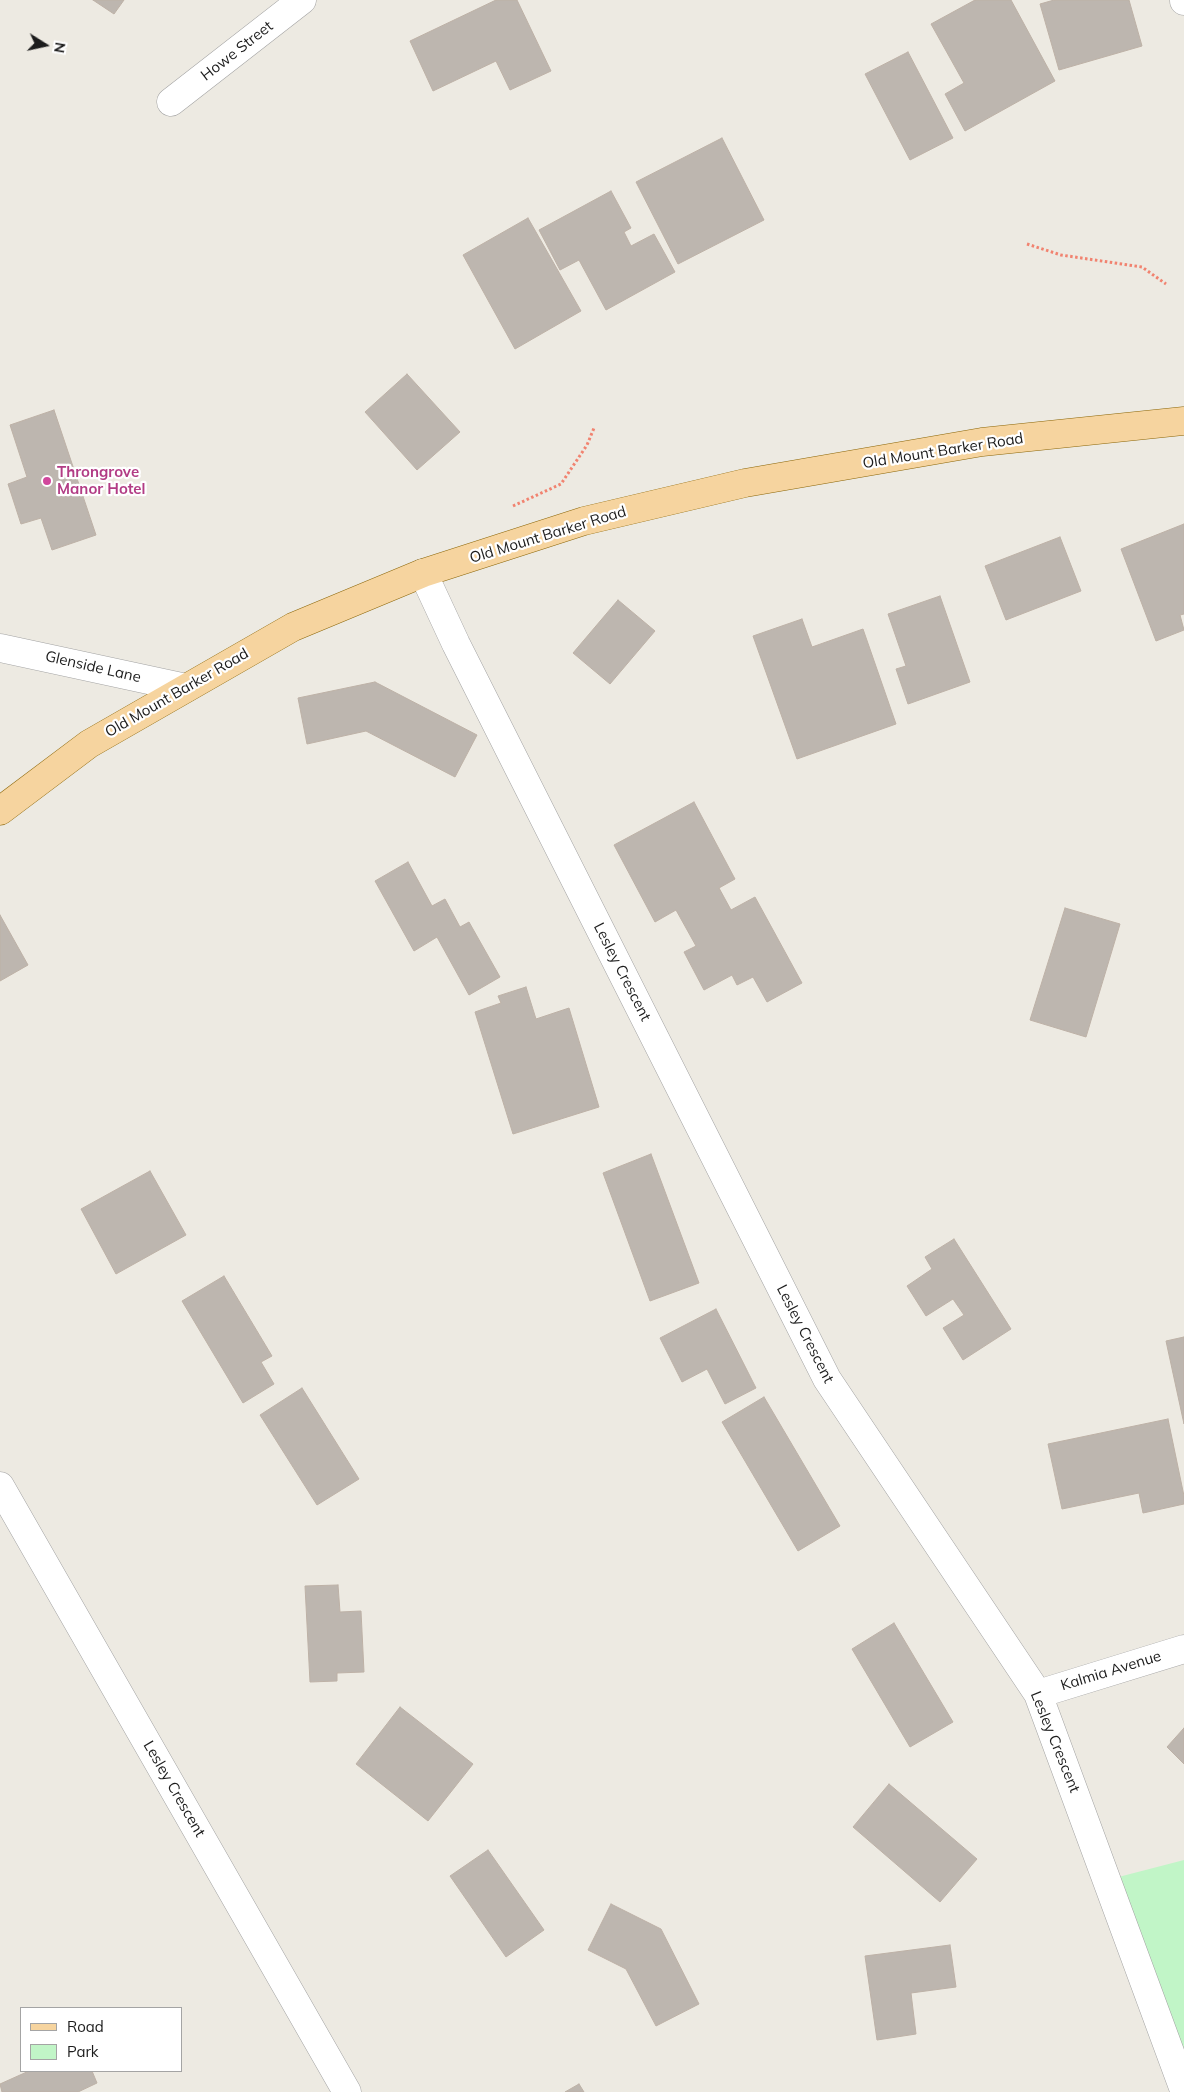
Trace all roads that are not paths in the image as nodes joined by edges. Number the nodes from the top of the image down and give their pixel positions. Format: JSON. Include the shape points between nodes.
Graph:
{"nodes":[{"id":1,"x":302,"y":0,"type":"edge"},
{"id":2,"x":171,"y":102,"type":"dead end"},
{"id":3,"x":1184,"y":421,"type":"edge"},
{"id":4,"x":423,"y":573,"type":"junction"},
{"id":5,"x":0,"y":648,"type":"edge"},
{"id":6,"x":186,"y":688,"type":"junction"},
{"id":7,"x":0,"y":811,"type":"edge"},
{"id":8,"x":0,"y":1486,"type":"edge"},
{"id":9,"x":1184,"y":1649,"type":"edge"},
{"id":10,"x":1038,"y":1694,"type":"junction"},
{"id":11,"x":1184,"y":2090,"type":"edge"},
{"id":12,"x":347,"y":2092,"type":"edge"}],
"edges":[{"from":1,"to":2,"type":"street","name":"Howe Street"},
{"from":3,"to":4,"type":"main road","name":"Old Mount Barker Road","via":[[982,442],[745,482],[584,521]]},
{"from":4,"to":6,"type":"main road","name":"Old Mount Barker Road","via":[[294,627]]},
{"from":4,"to":10,"type":"street","name":"Lesley Crescent","via":[[827,1379]]},
{"from":5,"to":6,"type":"street","name":"Glenside Lane"},
{"from":6,"to":7,"type":"main road","name":"Old Mount Barker Road","via":[[89,744]]},
{"from":8,"to":12,"type":"street","name":"Lesley Crescent"},
{"from":9,"to":10,"type":"street","name":"Kalmia Avenue"},
{"from":10,"to":11,"type":"street","name":"Lesley Crescent"}]}
